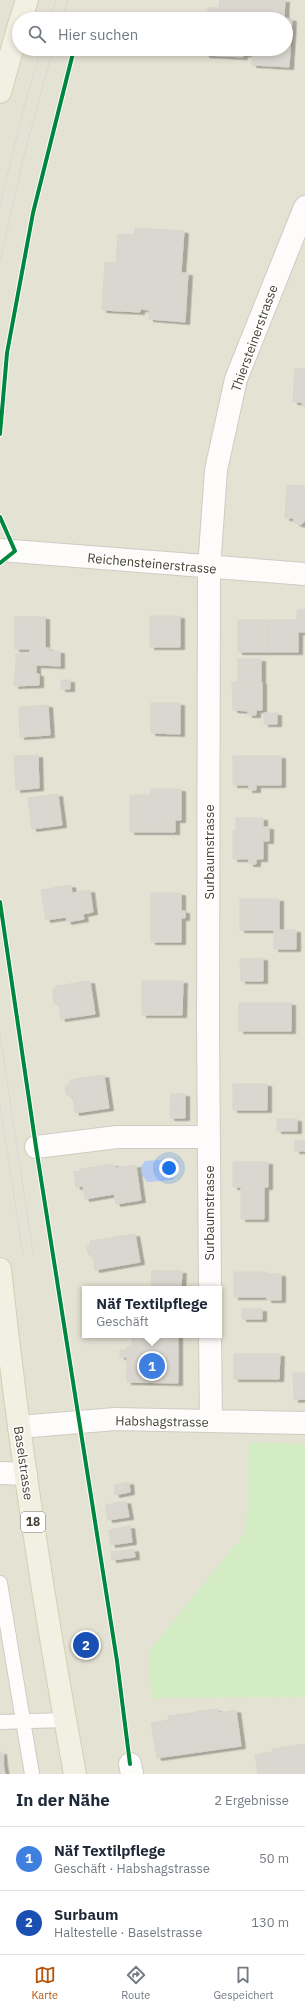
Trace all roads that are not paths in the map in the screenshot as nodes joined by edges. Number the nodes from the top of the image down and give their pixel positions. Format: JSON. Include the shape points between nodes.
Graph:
{"nodes":[{"id":1,"x":27,"y":0,"type":"edge"},
{"id":2,"x":23,"y":12,"type":"edge"},
{"id":3,"x":12,"y":50,"type":"edge"},
{"id":4,"x":0,"y":92,"type":"edge"},
{"id":5,"x":305,"y":207,"type":"edge"},
{"id":6,"x":0,"y":550,"type":"edge"},
{"id":7,"x":209,"y":568,"type":"junction"},
{"id":8,"x":305,"y":574,"type":"edge"},
{"id":9,"x":209,"y":1137,"type":"junction"},
{"id":10,"x":36,"y":1147,"type":"dead end"},
{"id":11,"x":0,"y":1268,"type":"edge"},
{"id":12,"x":210,"y":1286,"type":"edge"},
{"id":13,"x":210,"y":1338,"type":"edge"},
{"id":14,"x":211,"y":1421,"type":"junction"},
{"id":15,"x":305,"y":1423,"type":"edge"},
{"id":16,"x":19,"y":1427,"type":"junction"},
{"id":17,"x":0,"y":1473,"type":"edge"},
{"id":18,"x":26,"y":1474,"type":"junction"},
{"id":19,"x":0,"y":1583,"type":"edge"},
{"id":20,"x":65,"y":1720,"type":"junction"},
{"id":21,"x":23,"y":1721,"type":"junction"},
{"id":22,"x":0,"y":1722,"type":"edge"},
{"id":23,"x":32,"y":1774,"type":"edge"},
{"id":24,"x":75,"y":1774,"type":"edge"}],
"edges":[{"from":1,"to":2,"type":"main road"},
{"from":3,"to":4,"type":"main road"},
{"from":5,"to":7,"type":"street","name":"Thiersteinerstrasse","via":[[236,379],[216,470]]},
{"from":6,"to":7,"type":"street","name":"Reichensteinerstrasse"},
{"from":7,"to":8,"type":"street","name":"Reichensteinerstrasse"},
{"from":7,"to":9,"type":"street","name":"Surbaumstrasse"},
{"from":9,"to":10,"type":"street","via":[[117,1138]]},
{"from":9,"to":12,"type":"street","name":"Surbaumstrasse"},
{"from":11,"to":16,"type":"main road","name":"Baselstrasse","number":"18"},
{"from":13,"to":14,"type":"street"},
{"from":14,"to":15,"type":"street","name":"Habshagstrasse"},
{"from":14,"to":16,"type":"street","name":"Habshagstrasse","via":[[115,1419]]},
{"from":16,"to":18,"type":"main road","name":"Baselstrasse","number":"18"},
{"from":17,"to":18,"type":"street"},
{"from":18,"to":20,"type":"main road","name":"Baselstrasse","number":"18"},
{"from":19,"to":21,"type":"lane"},
{"from":20,"to":21,"type":"lane"},
{"from":20,"to":24,"type":"main road","name":"Baselstrasse","number":"18"},
{"from":21,"to":22,"type":"lane"},
{"from":21,"to":23,"type":"lane"}]}
